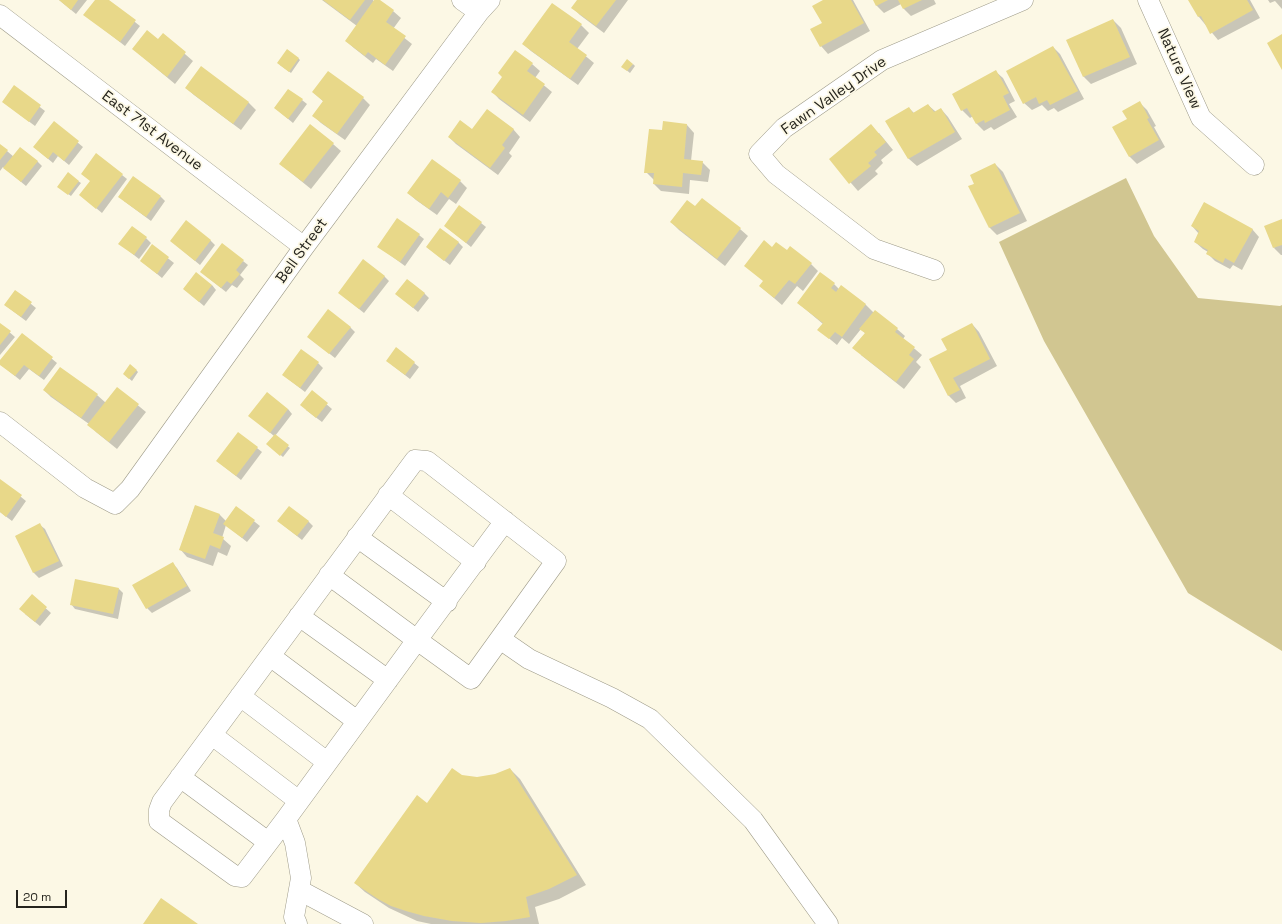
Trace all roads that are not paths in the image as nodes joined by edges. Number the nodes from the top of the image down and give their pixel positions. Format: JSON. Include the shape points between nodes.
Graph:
{"nodes":[{"id":1,"x":462,"y":0,"type":"edge"},
{"id":2,"x":1023,"y":0,"type":"edge"},
{"id":3,"x":1148,"y":0,"type":"edge"},
{"id":4,"x":484,"y":6,"type":"edge"},
{"id":5,"x":1,"y":19,"type":"edge"},
{"id":6,"x":1254,"y":165,"type":"dead end"},
{"id":7,"x":304,"y":247,"type":"junction"},
{"id":8,"x":934,"y":270,"type":"dead end"},
{"id":9,"x":0,"y":422,"type":"edge"},
{"id":10,"x":388,"y":495,"type":"junction"},
{"id":11,"x":505,"y":521,"type":"junction"},
{"id":12,"x":357,"y":537,"type":"junction"},
{"id":13,"x":476,"y":562,"type":"junction"},
{"id":14,"x":329,"y":575,"type":"junction"},
{"id":15,"x":446,"y":602,"type":"junction"},
{"id":16,"x":299,"y":616,"type":"junction"},
{"id":17,"x":500,"y":639,"type":"junction"},
{"id":18,"x":417,"y":640,"type":"junction"},
{"id":19,"x":270,"y":656,"type":"junction"},
{"id":20,"x":388,"y":680,"type":"junction"},
{"id":21,"x":240,"y":696,"type":"junction"},
{"id":22,"x":357,"y":722,"type":"junction"},
{"id":23,"x":212,"y":735,"type":"junction"},
{"id":24,"x":327,"y":762,"type":"junction"},
{"id":25,"x":180,"y":777,"type":"junction"},
{"id":26,"x":299,"y":801,"type":"junction"},
{"id":27,"x":286,"y":819,"type":"junction"},
{"id":28,"x":268,"y":842,"type":"junction"},
{"id":29,"x":299,"y":890,"type":"junction"},
{"id":30,"x":293,"y":922,"type":"edge"},
{"id":31,"x":363,"y":924,"type":"edge"},
{"id":32,"x":828,"y":924,"type":"edge"}],
"edges":[{"from":1,"to":4,"type":"street"},
{"from":2,"to":8,"type":"street","name":"Fawn Valley Drive","via":[[882,60],[784,128],[759,154],[776,174],[874,249]]},
{"from":3,"to":6,"type":"street","name":"Nature View","via":[[1201,118]]},
{"from":4,"to":7,"type":"street","name":"Bell Street"},
{"from":5,"to":7,"type":"street","name":"East 71st Avenue"},
{"from":7,"to":9,"type":"street","name":"Bell Street","via":[[130,489],[115,504],[85,488]]},
{"from":10,"to":11,"type":"street","via":[[415,460],[427,461]]},
{"from":10,"to":12,"type":"street"},
{"from":10,"to":13,"type":"street"},
{"from":11,"to":13,"type":"street"},
{"from":11,"to":17,"type":"street","via":[[556,561]]},
{"from":12,"to":14,"type":"street"},
{"from":12,"to":15,"type":"street"},
{"from":13,"to":15,"type":"street"},
{"from":14,"to":16,"type":"street"},
{"from":14,"to":18,"type":"street"},
{"from":15,"to":18,"type":"street"},
{"from":16,"to":19,"type":"street"},
{"from":16,"to":20,"type":"street"},
{"from":17,"to":18,"type":"street","via":[[470,679]]},
{"from":17,"to":32,"type":"street","via":[[529,659],[612,698],[650,720],[753,820]]},
{"from":18,"to":20,"type":"street"},
{"from":19,"to":21,"type":"street"},
{"from":19,"to":22,"type":"street"},
{"from":20,"to":22,"type":"street"},
{"from":21,"to":23,"type":"street"},
{"from":21,"to":24,"type":"street"},
{"from":22,"to":24,"type":"street"},
{"from":23,"to":25,"type":"street"},
{"from":23,"to":26,"type":"street"},
{"from":24,"to":26,"type":"street"},
{"from":25,"to":28,"type":"street"},
{"from":25,"to":28,"type":"street","via":[[162,802],[159,821],[235,876],[242,877]]},
{"from":26,"to":27,"type":"street"},
{"from":27,"to":28,"type":"street"},
{"from":27,"to":29,"type":"street","via":[[295,843],[300,878]]},
{"from":29,"to":30,"type":"street"},
{"from":29,"to":31,"type":"street"}]}
